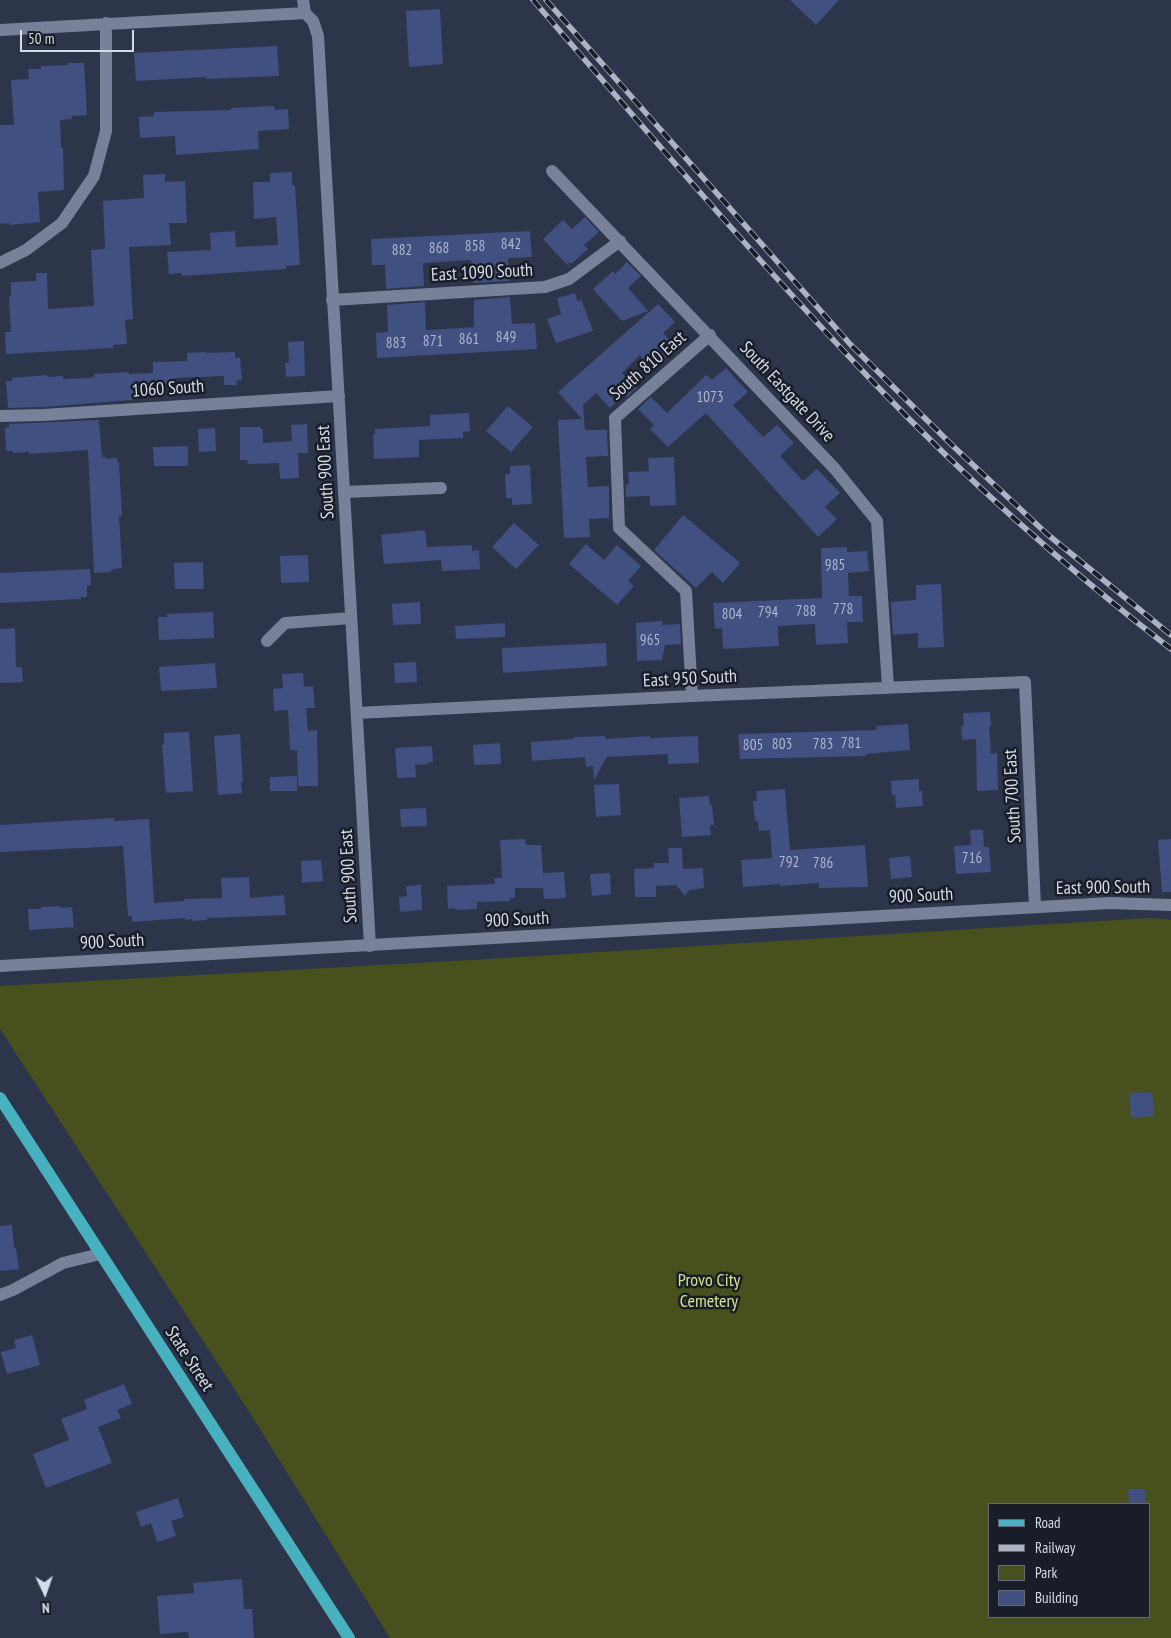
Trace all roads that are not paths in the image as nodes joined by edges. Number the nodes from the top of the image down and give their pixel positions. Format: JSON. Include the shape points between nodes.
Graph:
{"nodes":[{"id":1,"x":304,"y":6,"type":"edge"},
{"id":2,"x":106,"y":23,"type":"junction"},
{"id":3,"x":0,"y":30,"type":"edge"},
{"id":4,"x":552,"y":170,"type":"dead end"},
{"id":5,"x":620,"y":241,"type":"junction"},
{"id":6,"x":0,"y":262,"type":"edge"},
{"id":7,"x":332,"y":300,"type":"junction"},
{"id":8,"x":710,"y":335,"type":"junction"},
{"id":9,"x":339,"y":396,"type":"junction"},
{"id":10,"x":0,"y":416,"type":"edge"},
{"id":11,"x":441,"y":488,"type":"dead end"},
{"id":12,"x":344,"y":492,"type":"junction"},
{"id":13,"x":351,"y":618,"type":"junction"},
{"id":14,"x":266,"y":641,"type":"dead end"},
{"id":15,"x":1025,"y":682,"type":"joint"},
{"id":16,"x":888,"y":687,"type":"junction"},
{"id":17,"x":692,"y":696,"type":"junction"},
{"id":18,"x":357,"y":713,"type":"junction"},
{"id":19,"x":1171,"y":905,"type":"edge"},
{"id":20,"x":1035,"y":907,"type":"junction"},
{"id":21,"x":370,"y":946,"type":"junction"},
{"id":22,"x":0,"y":966,"type":"edge"},
{"id":23,"x":0,"y":1098,"type":"edge"},
{"id":24,"x":100,"y":1254,"type":"junction"},
{"id":25,"x":0,"y":1295,"type":"edge"},
{"id":26,"x":349,"y":1638,"type":"edge"}],
"edges":[{"from":1,"to":2,"type":"street"},
{"from":1,"to":7,"type":"street","name":"South 900 East","via":[[318,36]]},
{"from":2,"to":3,"type":"street"},
{"from":2,"to":6,"type":"street","via":[[106,131],[94,176],[62,223],[26,250]]},
{"from":4,"to":5,"type":"street","name":"South Eastgate Drive"},
{"from":5,"to":7,"type":"street","name":"East 1090 South","via":[[569,279],[545,287]]},
{"from":5,"to":8,"type":"street","name":"South Eastgate Drive"},
{"from":7,"to":9,"type":"street","name":"South 900 East"},
{"from":8,"to":16,"type":"street","name":"South Eastgate Drive","via":[[835,469],[877,521]]},
{"from":8,"to":17,"type":"street","name":"South 810 East","via":[[615,418],[619,528],[686,591]]},
{"from":9,"to":10,"type":"street","name":"1060 South"},
{"from":9,"to":12,"type":"street","name":"South 900 East"},
{"from":11,"to":12,"type":"street"},
{"from":12,"to":13,"type":"street","name":"South 900 East"},
{"from":13,"to":14,"type":"street","via":[[284,623]]},
{"from":13,"to":18,"type":"street","name":"South 900 East"},
{"from":15,"to":16,"type":"street","name":"East 950 South"},
{"from":15,"to":20,"type":"street","name":"South 700 East"},
{"from":16,"to":17,"type":"street","name":"East 950 South"},
{"from":17,"to":18,"type":"street","name":"East 950 South"},
{"from":18,"to":21,"type":"street","name":"South 900 East"},
{"from":19,"to":20,"type":"street","name":"East 900 South","via":[[1110,903]]},
{"from":20,"to":21,"type":"street","name":"900 South"},
{"from":21,"to":22,"type":"street","name":"900 South"},
{"from":23,"to":24,"type":"main road","name":"State Street"},
{"from":24,"to":25,"type":"street","via":[[63,1263]]},
{"from":24,"to":26,"type":"main road","name":"State Street"}]}
